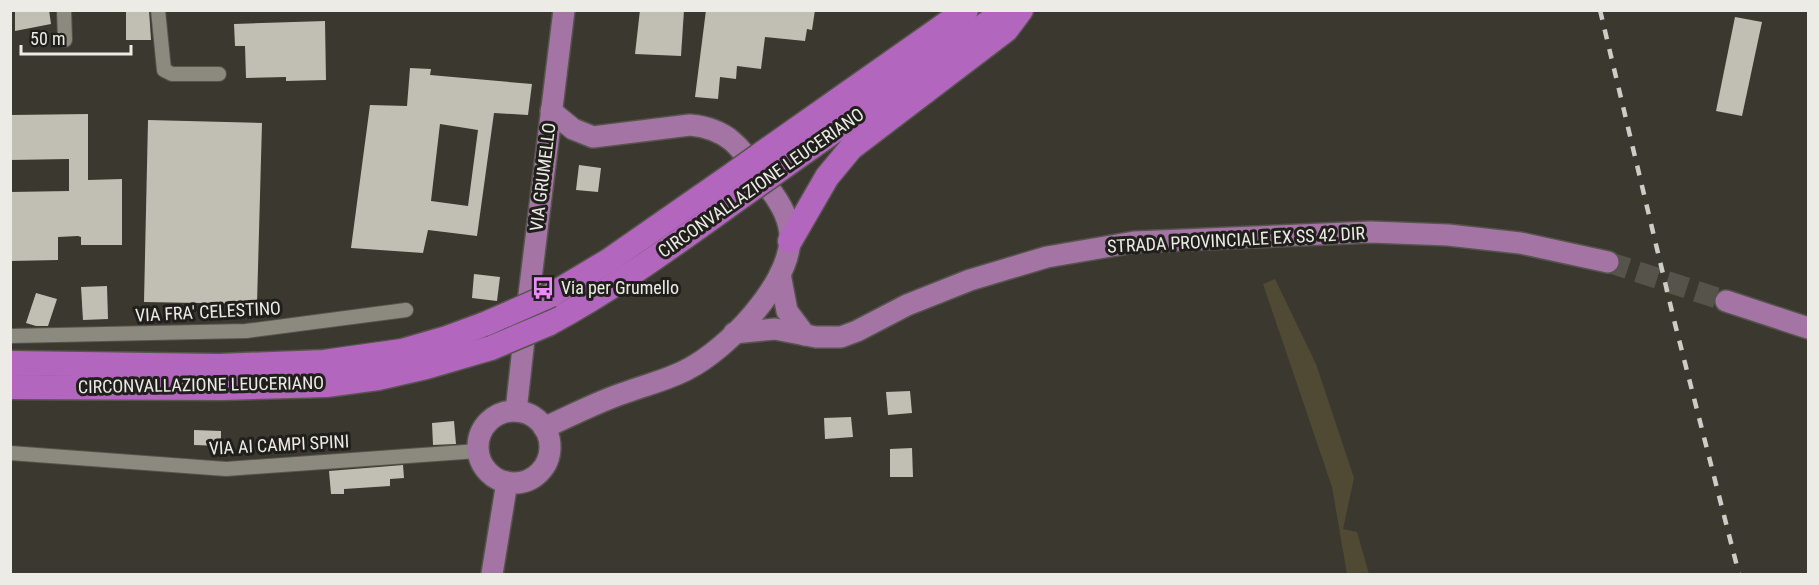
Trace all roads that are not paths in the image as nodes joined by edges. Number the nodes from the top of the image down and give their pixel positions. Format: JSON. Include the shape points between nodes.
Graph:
{"nodes":[{"id":1,"x":64,"y":10,"type":"edge"},
{"id":2,"x":158,"y":10,"type":"edge"},
{"id":3,"x":564,"y":10,"type":"edge"},
{"id":4,"x":966,"y":10,"type":"edge"},
{"id":5,"x":1006,"y":10,"type":"edge"},
{"id":6,"x":1021,"y":10,"type":"edge"},
{"id":7,"x":65,"y":40,"type":"dead end"},
{"id":8,"x":219,"y":74,"type":"dead end"},
{"id":9,"x":551,"y":111,"type":"junction"},
{"id":10,"x":771,"y":161,"type":"junction"},
{"id":11,"x":742,"y":182,"type":"junction"},
{"id":12,"x":790,"y":241,"type":"junction"},
{"id":13,"x":1608,"y":262,"type":"tunnel mouth"},
{"id":14,"x":780,"y":274,"type":"junction"},
{"id":15,"x":1726,"y":301,"type":"tunnel mouth"},
{"id":16,"x":406,"y":310,"type":"dead end"},
{"id":17,"x":1809,"y":328,"type":"edge"},
{"id":18,"x":734,"y":333,"type":"junction"},
{"id":19,"x":805,"y":334,"type":"junction"},
{"id":20,"x":10,"y":336,"type":"edge"},
{"id":21,"x":10,"y":363,"type":"edge"},
{"id":22,"x":10,"y":387,"type":"edge"},
{"id":23,"x":516,"y":411,"type":"junction"},
{"id":24,"x":544,"y":428,"type":"junction"},
{"id":25,"x":478,"y":451,"type":"junction"},
{"id":26,"x":10,"y":453,"type":"edge"},
{"id":27,"x":507,"y":482,"type":"junction"},
{"id":28,"x":492,"y":574,"type":"edge"}],
"edges":[{"from":1,"to":7,"type":"street"},
{"from":2,"to":8,"type":"street","via":[[164,70],[172,74]]},
{"from":3,"to":9,"type":"main road","name":"VIA GRUMELLO"},
{"from":4,"to":10,"type":"highway","name":"CIRCONVALLAZIONE LEUCERIANO"},
{"from":5,"to":10,"type":"highway","name":"CIRCONVALLAZIONE LEUCERIANO"},
{"from":6,"to":12,"type":"highway","via":[[1006,30],[851,148],[827,177]]},
{"from":9,"to":12,"type":"main road","via":[[573,129],[593,136],[690,125],[719,131],[738,146],[777,199],[789,224]]},
{"from":9,"to":23,"type":"main road","name":"VIA GRUMELLO"},
{"from":10,"to":11,"type":"highway","name":"CIRCONVALLAZIONE LEUCERIANO","bridge":true},
{"from":11,"to":21,"type":"highway","name":"CIRCONVALLAZIONE LEUCERIANO","bridge":true,"via":[[551,295],[485,324],[402,351],[324,362],[219,366]]},
{"from":11,"to":22,"type":"highway","name":"CIRCONVALLAZIONE LEUCERIANO","bridge":true,"via":[[636,272],[594,298],[548,324],[491,348],[426,367],[326,385]]},
{"from":12,"to":14,"type":"main road"},
{"from":13,"to":19,"type":"main road","name":"STRADA PROVINCIALE EX SS 42 DIR","via":[[1520,243],[1448,235],[1371,232],[1134,242],[1047,257],[970,280],[841,336]]},
{"from":14,"to":18,"type":"main road","via":[[766,298]]},
{"from":14,"to":19,"type":"main road","via":[[787,311]]},
{"from":15,"to":17,"type":"main road"},
{"from":16,"to":20,"type":"street","name":"VIA FRA' CELESTINO","via":[[246,331]]},
{"from":18,"to":19,"type":"main road","name":"STRADA PROVINCIALE EX SS 42 DIR","via":[[775,329]]},
{"from":18,"to":24,"type":"main road","via":[[689,369]]},
{"from":23,"to":24,"type":"main road","via":[[537,419]]},
{"from":23,"to":25,"type":"main road","via":[[496,416],[488,423]]},
{"from":24,"to":27,"type":"main road","via":[[550,447],[544,467],[528,480]]},
{"from":25,"to":26,"type":"street","name":"VIA AI CAMPI SPINI","via":[[226,469]]},
{"from":25,"to":27,"type":"main road","via":[[486,470]]},
{"from":27,"to":28,"type":"main road"}]}
